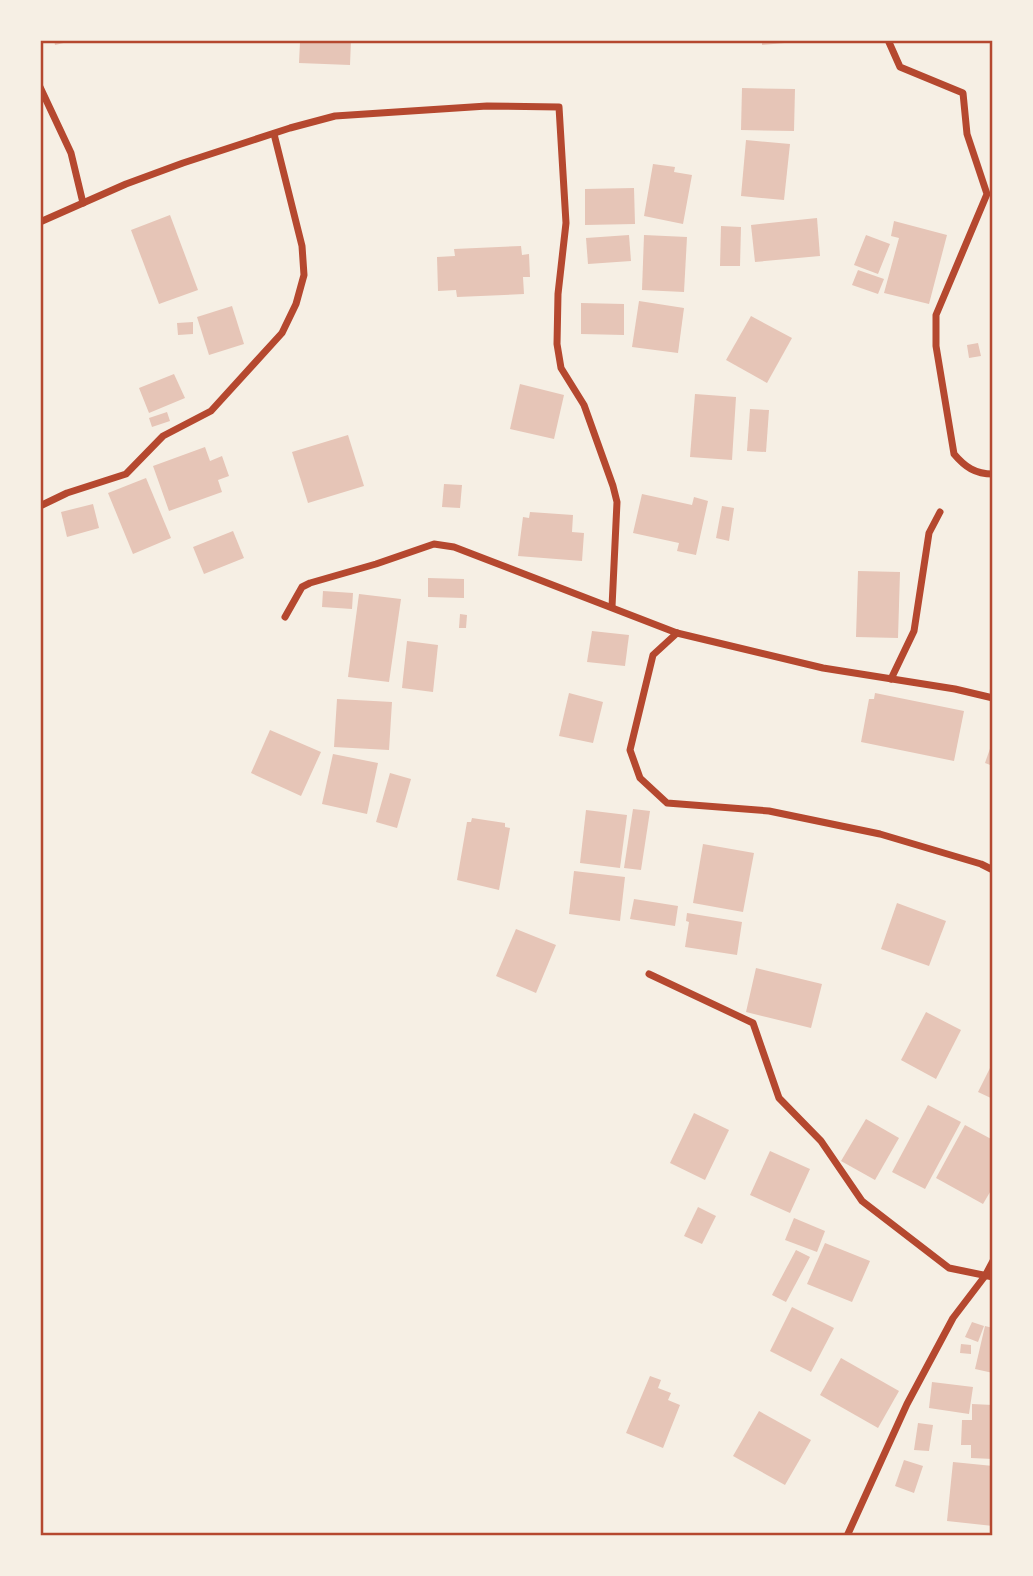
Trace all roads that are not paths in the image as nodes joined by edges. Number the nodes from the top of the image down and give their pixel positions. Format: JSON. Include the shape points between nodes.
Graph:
{"nodes":[{"id":1,"x":888,"y":40,"type":"edge"},
{"id":2,"x":40,"y":87,"type":"edge"},
{"id":3,"x":274,"y":134,"type":"junction"},
{"id":4,"x":83,"y":203,"type":"junction"},
{"id":5,"x":40,"y":222,"type":"edge"},
{"id":6,"x":993,"y":474,"type":"edge"},
{"id":7,"x":40,"y":506,"type":"edge"},
{"id":8,"x":940,"y":512,"type":"dead end"},
{"id":9,"x":612,"y":607,"type":"junction"},
{"id":10,"x":285,"y":617,"type":"dead end"},
{"id":11,"x":677,"y":633,"type":"junction"},
{"id":12,"x":891,"y":679,"type":"junction"},
{"id":13,"x":993,"y":698,"type":"edge"},
{"id":14,"x":993,"y":870,"type":"edge"},
{"id":15,"x":649,"y":974,"type":"dead end"},
{"id":16,"x":993,"y":1261,"type":"edge"},
{"id":17,"x":989,"y":1277,"type":"edge"},
{"id":18,"x":847,"y":1536,"type":"edge"}],
"edges":[{"from":1,"to":6,"type":"street","via":[[900,67],[963,93],[967,134],[987,194],[936,315],[936,346],[954,454],[964,466]]},
{"from":2,"to":4,"type":"street","via":[[71,153]]},
{"from":3,"to":4,"type":"street","via":[[183,163]]},
{"from":3,"to":7,"type":"street","via":[[302,246],[304,275],[282,333],[211,411],[163,436],[125,474],[67,492]]},
{"from":3,"to":9,"type":"street","via":[[335,116],[487,106],[559,107],[566,223],[557,344],[561,368],[584,405],[617,502]]},
{"from":4,"to":5,"type":"street"},
{"from":8,"to":12,"type":"street","via":[[929,533],[914,631]]},
{"from":9,"to":10,"type":"street","via":[[454,547],[434,544],[303,586]]},
{"from":9,"to":11,"type":"street"},
{"from":11,"to":12,"type":"street","via":[[823,668]]},
{"from":11,"to":14,"type":"street","via":[[653,655],[630,750],[640,778],[667,803],[769,811],[880,834]]},
{"from":12,"to":13,"type":"street"},
{"from":15,"to":17,"type":"street","via":[[753,1023],[779,1098],[821,1141],[862,1201],[948,1268]]},
{"from":16,"to":17,"type":"street"},
{"from":17,"to":18,"type":"street","via":[[953,1318],[906,1404]]}]}
